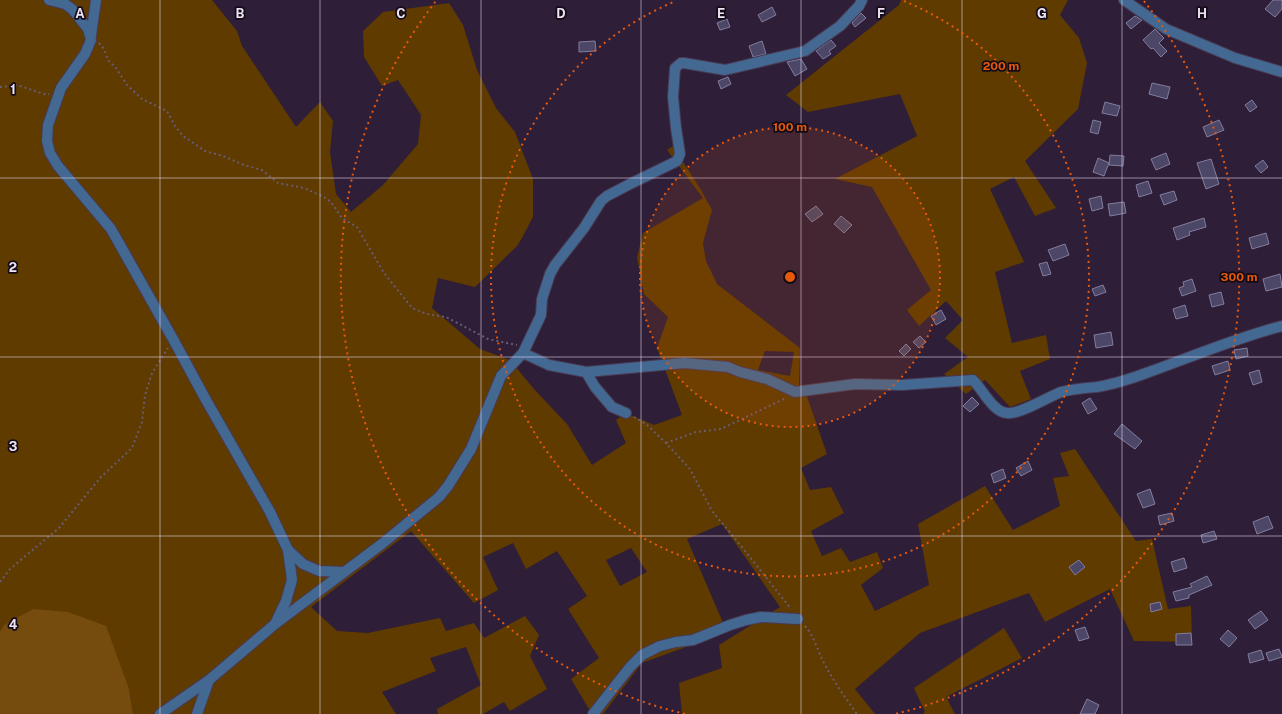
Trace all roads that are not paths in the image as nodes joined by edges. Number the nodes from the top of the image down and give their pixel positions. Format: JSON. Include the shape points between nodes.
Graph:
{"nodes":[{"id":1,"x":50,"y":0,"type":"edge"},
{"id":2,"x":96,"y":0,"type":"edge"},
{"id":3,"x":862,"y":0,"type":"edge"},
{"id":4,"x":1124,"y":0,"type":"edge"},
{"id":5,"x":91,"y":40,"type":"junction"},
{"id":6,"x":1282,"y":72,"type":"edge"},
{"id":7,"x":1282,"y":326,"type":"edge"},
{"id":8,"x":525,"y":350,"type":"junction"},
{"id":9,"x":586,"y":372,"type":"junction"},
{"id":10,"x":626,"y":412,"type":"road end"},
{"id":11,"x":288,"y":550,"type":"junction"},
{"id":12,"x":344,"y":572,"type":"junction"},
{"id":13,"x":798,"y":619,"type":"road end"},
{"id":14,"x":276,"y":624,"type":"junction"},
{"id":15,"x":209,"y":680,"type":"junction"},
{"id":16,"x":160,"y":714,"type":"edge"},
{"id":17,"x":197,"y":714,"type":"edge"},
{"id":18,"x":593,"y":714,"type":"edge"}],
"edges":[{"from":1,"to":5,"type":"street","via":[[72,9],[88,28]]},
{"from":2,"to":5,"type":"street"},
{"from":3,"to":8,"type":"street","via":[[840,26],[805,51],[725,70],[684,63],[675,68],[673,97],[680,154],[678,161],[601,201],[550,274],[542,299],[541,315]]},
{"from":4,"to":6,"type":"street","via":[[1166,29],[1235,58]]},
{"from":5,"to":11,"type":"street","via":[[85,54],[61,88],[48,125],[47,141],[50,153],[111,229],[270,512]]},
{"from":7,"to":9,"type":"street","via":[[1217,345],[1134,377],[1063,392],[1008,414],[988,400],[973,380],[855,384],[795,392],[766,379],[728,367],[684,363]]},
{"from":8,"to":9,"type":"street","via":[[550,365]]},
{"from":8,"to":12,"type":"street","via":[[501,376],[472,449],[439,498]]},
{"from":9,"to":10,"type":"street","via":[[612,406]]},
{"from":11,"to":12,"type":"street","via":[[303,564],[319,570]]},
{"from":11,"to":14,"type":"street","via":[[292,580]]},
{"from":12,"to":14,"type":"street"},
{"from":13,"to":18,"type":"street","via":[[761,617],[746,620],[693,640],[660,646],[642,654]]},
{"from":14,"to":15,"type":"street"},
{"from":15,"to":16,"type":"street"},
{"from":15,"to":17,"type":"street"}]}
